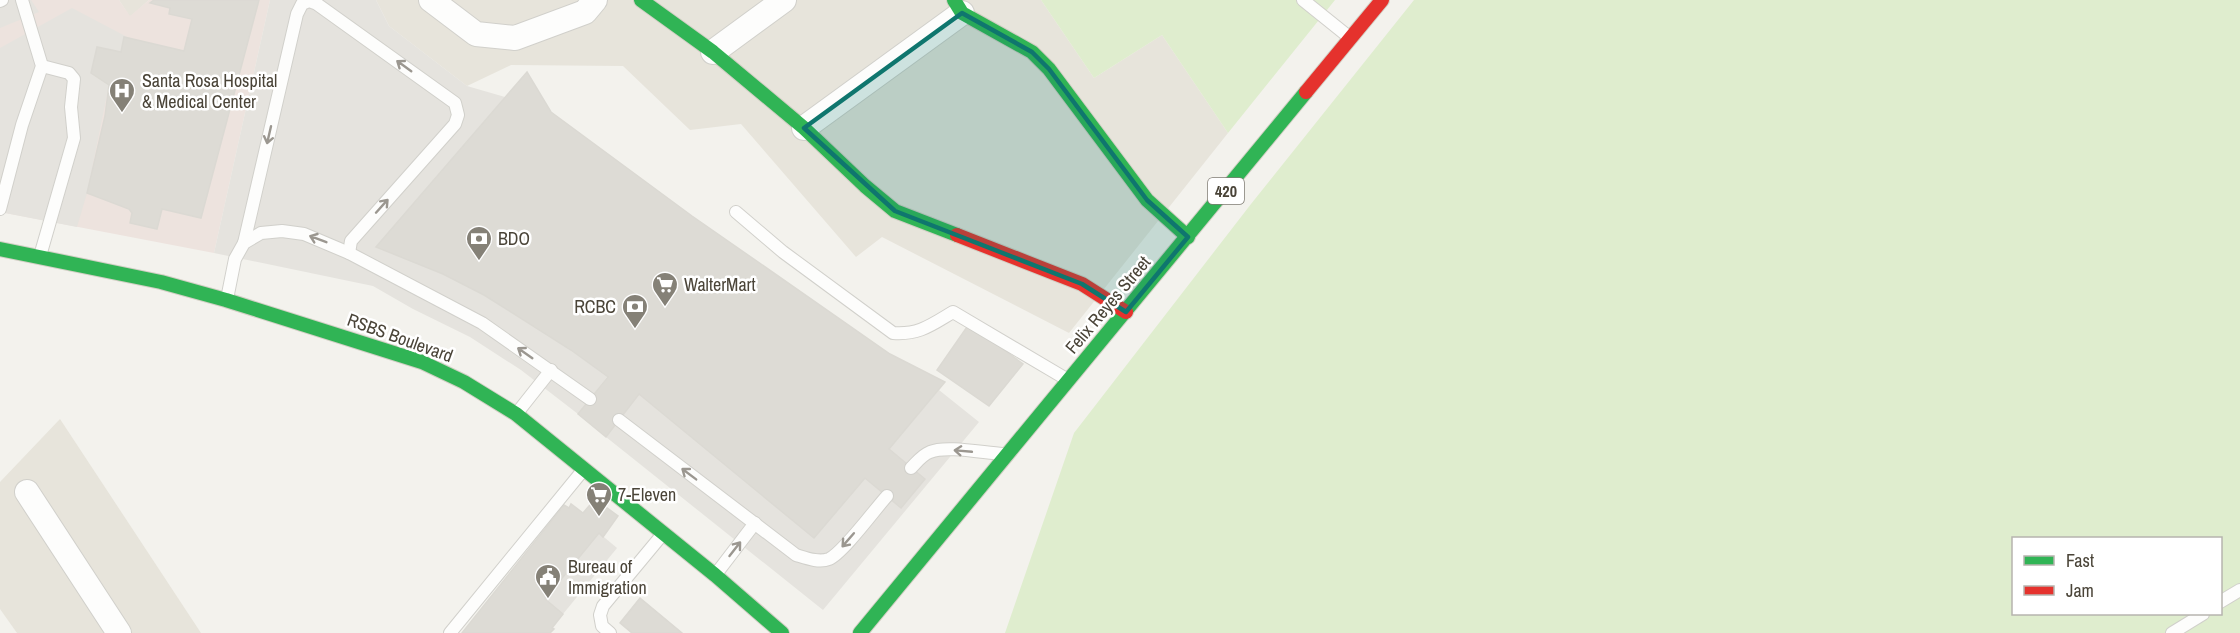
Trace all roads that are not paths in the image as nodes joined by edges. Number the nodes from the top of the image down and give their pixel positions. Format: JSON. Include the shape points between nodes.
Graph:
{"nodes":[{"id":1,"x":22,"y":0,"type":"edge"},
{"id":2,"x":431,"y":0,"type":"edge"},
{"id":3,"x":595,"y":0,"type":"edge"},
{"id":4,"x":641,"y":0,"type":"edge"},
{"id":5,"x":784,"y":0,"type":"edge"},
{"id":6,"x":1303,"y":0,"type":"edge"},
{"id":7,"x":1382,"y":0,"type":"edge"},
{"id":8,"x":958,"y":6,"type":"edge"},
{"id":9,"x":1350,"y":38,"type":"junction"},
{"id":10,"x":713,"y":52,"type":"junction"},
{"id":11,"x":42,"y":66,"type":"junction"},
{"id":12,"x":804,"y":128,"type":"junction"},
{"id":13,"x":0,"y":209,"type":"edge"},
{"id":14,"x":736,"y":212,"type":"dead end"},
{"id":15,"x":1188,"y":237,"type":"junction"},
{"id":16,"x":244,"y":243,"type":"junction"},
{"id":17,"x":0,"y":249,"type":"edge"},
{"id":18,"x":349,"y":253,"type":"junction"},
{"id":19,"x":39,"y":258,"type":"junction"},
{"id":20,"x":226,"y":300,"type":"junction"},
{"id":21,"x":1126,"y":312,"type":"junction"},
{"id":22,"x":551,"y":370,"type":"junction"},
{"id":23,"x":1069,"y":380,"type":"junction"},
{"id":24,"x":590,"y":399,"type":"dead end"},
{"id":25,"x":516,"y":414,"type":"junction"},
{"id":26,"x":619,"y":420,"type":"dead end"},
{"id":27,"x":1007,"y":454,"type":"junction"},
{"id":28,"x":911,"y":468,"type":"dead end"},
{"id":29,"x":585,"y":469,"type":"junction"},
{"id":30,"x":27,"y":492,"type":"dead end"},
{"id":31,"x":887,"y":496,"type":"dead end"},
{"id":32,"x":754,"y":524,"type":"junction"},
{"id":33,"x":663,"y":534,"type":"junction"},
{"id":34,"x":715,"y":575,"type":"junction"},
{"id":35,"x":2240,"y":590,"type":"edge"},
{"id":36,"x":2222,"y":601,"type":"edge"},
{"id":37,"x":2201,"y":615,"type":"edge"},
{"id":38,"x":119,"y":633,"type":"edge"},
{"id":39,"x":450,"y":633,"type":"edge"},
{"id":40,"x":610,"y":633,"type":"edge"},
{"id":41,"x":782,"y":633,"type":"edge"},
{"id":42,"x":861,"y":633,"type":"edge"},
{"id":43,"x":2172,"y":633,"type":"edge"}],
"edges":[{"from":1,"to":11,"type":"lane"},
{"from":2,"to":3,"type":"street","via":[[476,34],[515,38],[585,12]]},
{"from":4,"to":10,"type":"street"},
{"from":5,"to":10,"type":"street"},
{"from":6,"to":9,"type":"lane"},
{"from":7,"to":9,"type":"street","name":"Felix Reyes Street","number":"420"},
{"from":8,"to":12,"type":"street"},
{"from":8,"to":15,"type":"street","via":[[1032,52],[1049,69],[1147,200]]},
{"from":9,"to":15,"type":"street","name":"Felix Reyes Street","number":"420"},
{"from":10,"to":12,"type":"street"},
{"from":11,"to":13,"type":"lane"},
{"from":11,"to":19,"type":"lane","via":[[69,73],[74,79],[74,138]]},
{"from":12,"to":21,"type":"street","via":[[895,211],[1082,284]]},
{"from":14,"to":23,"type":"lane","via":[[893,333],[909,334],[927,328],[953,312]]},
{"from":15,"to":21,"type":"street","name":"Felix Reyes Street","number":"420"},
{"from":18,"to":16,"type":"lane","one_way":true,"via":[[304,234],[282,231],[261,233]]},
{"from":18,"to":16,"type":"lane","one_way":true,"via":[[351,241],[455,124],[458,115],[455,103],[309,1],[302,4],[297,14]]},
{"from":16,"to":20,"type":"lane","via":[[235,259]]},
{"from":17,"to":19,"type":"street","name":"RSBS Boulevard"},
{"from":22,"to":18,"type":"lane","one_way":true,"via":[[482,323]]},
{"from":19,"to":20,"type":"street","name":"RSBS Boulevard","via":[[160,282]]},
{"from":20,"to":25,"type":"street","name":"RSBS Boulevard","via":[[422,362]]},
{"from":21,"to":23,"type":"street","name":"Felix Reyes Street","number":"420"},
{"from":22,"to":24,"type":"lane"},
{"from":22,"to":25,"type":"lane"},
{"from":23,"to":27,"type":"street","name":"Felix Reyes Street","number":"420"},
{"from":25,"to":29,"type":"street","name":"RSBS Boulevard"},
{"from":32,"to":26,"type":"lane","one_way":true},
{"from":27,"to":28,"type":"lane","one_way":true,"via":[[942,449],[921,456]]},
{"from":27,"to":42,"type":"street","name":"Felix Reyes Street","number":"420"},
{"from":29,"to":33,"type":"street","name":"RSBS Boulevard"},
{"from":29,"to":39,"type":"lane"},
{"from":30,"to":38,"type":"street"},
{"from":31,"to":32,"type":"lane","one_way":true,"via":[[828,559],[796,555]]},
{"from":34,"to":32,"type":"lane","one_way":true},
{"from":33,"to":34,"type":"street","name":"RSBS Boulevard"},
{"from":33,"to":40,"type":"lane","via":[[603,606],[602,626]]},
{"from":34,"to":41,"type":"street","name":"RSBS Boulevard"},
{"from":35,"to":36,"type":"lane"},
{"from":37,"to":43,"type":"lane"}]}
